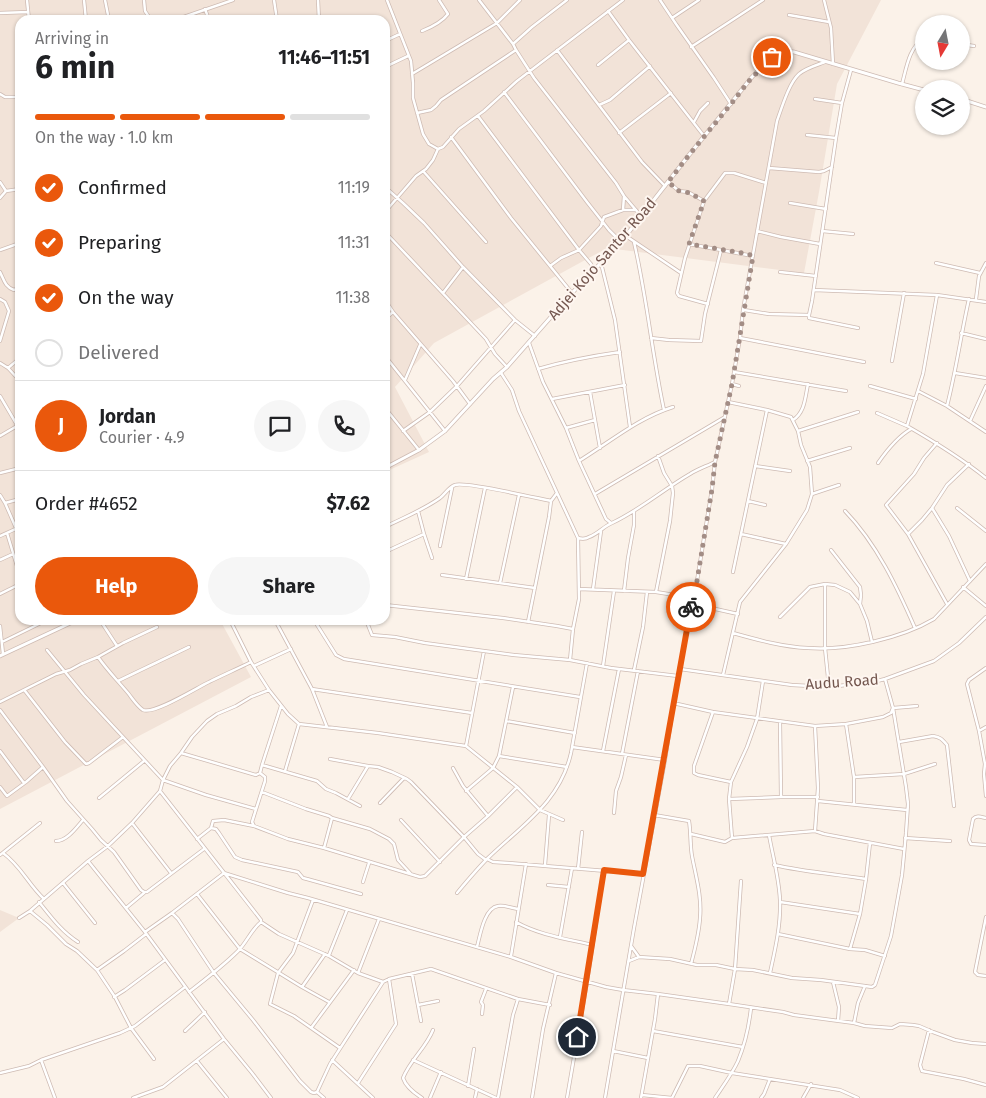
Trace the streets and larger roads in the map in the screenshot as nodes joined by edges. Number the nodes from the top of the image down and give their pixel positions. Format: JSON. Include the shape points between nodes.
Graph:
{"nodes":[{"id":1,"x":27,"y":0,"type":"edge"},
{"id":2,"x":84,"y":0,"type":"edge"},
{"id":3,"x":105,"y":0,"type":"edge"},
{"id":4,"x":144,"y":0,"type":"edge"},
{"id":5,"x":233,"y":0,"type":"edge"},
{"id":6,"x":274,"y":0,"type":"edge"},
{"id":7,"x":318,"y":0,"type":"edge"},
{"id":8,"x":387,"y":0,"type":"edge"},
{"id":9,"x":439,"y":0,"type":"edge"},
{"id":10,"x":479,"y":0,"type":"edge"},
{"id":11,"x":520,"y":0,"type":"edge"},
{"id":12,"x":567,"y":0,"type":"edge"},
{"id":13,"x":623,"y":0,"type":"edge"},
{"id":14,"x":660,"y":0,"type":"edge"},
{"id":15,"x":699,"y":0,"type":"edge"},
{"id":16,"x":762,"y":0,"type":"edge"},
{"id":17,"x":824,"y":0,"type":"edge"},
{"id":18,"x":205,"y":9,"type":"junction"},
{"id":19,"x":608,"y":11,"type":"junction"},
{"id":20,"x":28,"y":12,"type":"junction"},
{"id":21,"x":0,"y":14,"type":"edge"},
{"id":22,"x":28,"y":15,"type":"edge"},
{"id":23,"x":86,"y":15,"type":"edge"},
{"id":24,"x":108,"y":15,"type":"edge"},
{"id":25,"x":148,"y":15,"type":"edge"},
{"id":26,"x":189,"y":15,"type":"edge"},
{"id":27,"x":207,"y":15,"type":"edge"},
{"id":28,"x":276,"y":15,"type":"edge"},
{"id":29,"x":319,"y":15,"type":"edge"},
{"id":30,"x":789,"y":15,"type":"dead end"},
{"id":31,"x":672,"y":18,"type":"junction"},
{"id":32,"x":497,"y":22,"type":"junction"},
{"id":33,"x":829,"y":22,"type":"junction"},
{"id":34,"x":422,"y":31,"type":"dead end"},
{"id":35,"x":400,"y":34,"type":"junction"},
{"id":36,"x":390,"y":39,"type":"edge"},
{"id":37,"x":629,"y":40,"type":"junction"},
{"id":38,"x":513,"y":44,"type":"junction"},
{"id":39,"x":970,"y":45,"type":"edge"},
{"id":40,"x":915,"y":46,"type":"edge"},
{"id":41,"x":974,"y":46,"type":"dead end"},
{"id":42,"x":691,"y":47,"type":"junction"},
{"id":43,"x":516,"y":50,"type":"junction"},
{"id":44,"x":557,"y":50,"type":"junction"},
{"id":45,"x":408,"y":56,"type":"junction"},
{"id":46,"x":825,"y":62,"type":"junction"},
{"id":47,"x":833,"y":64,"type":"junction"},
{"id":48,"x":390,"y":65,"type":"edge"},
{"id":49,"x":598,"y":65,"type":"dead end"},
{"id":50,"x":650,"y":66,"type":"junction"},
{"id":51,"x":851,"y":70,"type":"junction"},
{"id":52,"x":530,"y":71,"type":"junction"},
{"id":53,"x":412,"y":74,"type":"junction"},
{"id":54,"x":902,"y":84,"type":"junction"},
{"id":55,"x":915,"y":88,"type":"edge"},
{"id":56,"x":504,"y":92,"type":"junction"},
{"id":57,"x":671,"y":93,"type":"junction"},
{"id":58,"x":0,"y":94,"type":"edge"},
{"id":59,"x":15,"y":97,"type":"edge"},
{"id":60,"x":815,"y":99,"type":"dead end"},
{"id":61,"x":970,"y":102,"type":"edge"},
{"id":62,"x":708,"y":103,"type":"dead end"},
{"id":63,"x":842,"y":103,"type":"junction"},
{"id":64,"x":731,"y":104,"type":"junction"},
{"id":65,"x":599,"y":105,"type":"junction"},
{"id":66,"x":986,"y":107,"type":"edge"},
{"id":67,"x":417,"y":113,"type":"junction"},
{"id":68,"x":478,"y":116,"type":"junction"},
{"id":69,"x":694,"y":122,"type":"junction"},
{"id":70,"x":620,"y":133,"type":"junction"},
{"id":71,"x":807,"y":134,"type":"dead end"},
{"id":72,"x":704,"y":136,"type":"junction"},
{"id":73,"x":451,"y":137,"type":"junction"},
{"id":74,"x":836,"y":138,"type":"junction"},
{"id":75,"x":438,"y":149,"type":"junction"},
{"id":76,"x":832,"y":167,"type":"junction"},
{"id":77,"x":769,"y":168,"type":"junction"},
{"id":78,"x":423,"y":171,"type":"junction"},
{"id":79,"x":0,"y":182,"type":"edge"},
{"id":80,"x":668,"y":182,"type":"junction"},
{"id":81,"x":766,"y":184,"type":"junction"},
{"id":82,"x":665,"y":186,"type":"junction"},
{"id":83,"x":15,"y":189,"type":"edge"},
{"id":84,"x":6,"y":191,"type":"junction"},
{"id":85,"x":390,"y":192,"type":"edge"},
{"id":86,"x":624,"y":196,"type":"junction"},
{"id":87,"x":0,"y":198,"type":"edge"},
{"id":88,"x":397,"y":198,"type":"junction"},
{"id":89,"x":704,"y":201,"type":"junction"},
{"id":90,"x":790,"y":204,"type":"dead end"},
{"id":91,"x":390,"y":206,"type":"edge"},
{"id":92,"x":826,"y":209,"type":"junction"},
{"id":93,"x":623,"y":210,"type":"junction"},
{"id":94,"x":636,"y":210,"type":"junction"},
{"id":95,"x":642,"y":216,"type":"junction"},
{"id":96,"x":602,"y":222,"type":"junction"},
{"id":97,"x":757,"y":231,"type":"junction"},
{"id":98,"x":822,"y":231,"type":"junction"},
{"id":99,"x":854,"y":234,"type":"dead end"},
{"id":100,"x":626,"y":236,"type":"junction"},
{"id":101,"x":390,"y":237,"type":"edge"},
{"id":102,"x":486,"y":242,"type":"dead end"},
{"id":103,"x":621,"y":242,"type":"junction"},
{"id":104,"x":634,"y":242,"type":"junction"},
{"id":105,"x":689,"y":244,"type":"junction"},
{"id":106,"x":820,"y":244,"type":"junction"},
{"id":107,"x":15,"y":245,"type":"edge"},
{"id":108,"x":0,"y":250,"type":"edge"},
{"id":109,"x":579,"y":250,"type":"junction"},
{"id":110,"x":721,"y":250,"type":"junction"},
{"id":111,"x":753,"y":256,"type":"junction"},
{"id":112,"x":601,"y":262,"type":"junction"},
{"id":113,"x":936,"y":262,"type":"dead end"},
{"id":114,"x":986,"y":263,"type":"edge"},
{"id":115,"x":550,"y":266,"type":"junction"},
{"id":116,"x":463,"y":267,"type":"junction"},
{"id":117,"x":594,"y":270,"type":"junction"},
{"id":118,"x":0,"y":272,"type":"edge"},
{"id":119,"x":780,"y":272,"type":"dead end"},
{"id":120,"x":980,"y":272,"type":"junction"},
{"id":121,"x":681,"y":273,"type":"junction"},
{"id":122,"x":816,"y":276,"type":"junction"},
{"id":123,"x":15,"y":290,"type":"edge"},
{"id":124,"x":814,"y":290,"type":"junction"},
{"id":125,"x":443,"y":293,"type":"junction"},
{"id":126,"x":572,"y":293,"type":"junction"},
{"id":127,"x":904,"y":293,"type":"junction"},
{"id":128,"x":937,"y":295,"type":"junction"},
{"id":129,"x":969,"y":298,"type":"junction"},
{"id":130,"x":0,"y":299,"type":"edge"},
{"id":131,"x":976,"y":300,"type":"junction"},
{"id":132,"x":986,"y":302,"type":"edge"},
{"id":133,"x":708,"y":304,"type":"junction"},
{"id":134,"x":390,"y":308,"type":"edge"},
{"id":135,"x":743,"y":310,"type":"junction"},
{"id":136,"x":393,"y":312,"type":"junction"},
{"id":137,"x":390,"y":315,"type":"edge"},
{"id":138,"x":809,"y":315,"type":"junction"},
{"id":139,"x":515,"y":320,"type":"junction"},
{"id":140,"x":858,"y":328,"type":"dead end"},
{"id":141,"x":1,"y":333,"type":"edge"},
{"id":142,"x":961,"y":333,"type":"junction"},
{"id":143,"x":535,"y":336,"type":"junction"},
{"id":144,"x":651,"y":338,"type":"junction"},
{"id":145,"x":740,"y":338,"type":"junction"},
{"id":146,"x":986,"y":339,"type":"edge"},
{"id":147,"x":0,"y":341,"type":"edge"},
{"id":148,"x":529,"y":343,"type":"junction"},
{"id":149,"x":420,"y":345,"type":"junction"},
{"id":150,"x":490,"y":348,"type":"junction"},
{"id":151,"x":620,"y":352,"type":"junction"},
{"id":152,"x":892,"y":361,"type":"dead end"},
{"id":153,"x":15,"y":362,"type":"edge"},
{"id":154,"x":390,"y":362,"type":"edge"},
{"id":155,"x":864,"y":362,"type":"dead end"},
{"id":156,"x":0,"y":363,"type":"edge"},
{"id":157,"x":507,"y":367,"type":"junction"},
{"id":158,"x":8,"y":368,"type":"junction"},
{"id":159,"x":538,"y":369,"type":"junction"},
{"id":160,"x":502,"y":372,"type":"junction"},
{"id":161,"x":734,"y":372,"type":"junction"},
{"id":162,"x":955,"y":373,"type":"junction"},
{"id":163,"x":15,"y":376,"type":"edge"},
{"id":164,"x":986,"y":378,"type":"edge"},
{"id":165,"x":405,"y":381,"type":"junction"},
{"id":166,"x":732,"y":384,"type":"junction"},
{"id":167,"x":808,"y":384,"type":"junction"},
{"id":168,"x":625,"y":385,"type":"junction"},
{"id":169,"x":457,"y":386,"type":"junction"},
{"id":170,"x":739,"y":386,"type":"dead end"},
{"id":171,"x":870,"y":386,"type":"dead end"},
{"id":172,"x":986,"y":386,"type":"edge"},
{"id":173,"x":846,"y":391,"type":"dead end"},
{"id":174,"x":918,"y":391,"type":"junction"},
{"id":175,"x":590,"y":392,"type":"junction"},
{"id":176,"x":0,"y":398,"type":"edge"},
{"id":177,"x":552,"y":399,"type":"junction"},
{"id":178,"x":916,"y":399,"type":"junction"},
{"id":179,"x":728,"y":402,"type":"junction"},
{"id":180,"x":470,"y":404,"type":"junction"},
{"id":181,"x":947,"y":406,"type":"junction"},
{"id":182,"x":673,"y":407,"type":"dead end"},
{"id":183,"x":664,"y":410,"type":"junction"},
{"id":184,"x":767,"y":410,"type":"junction"},
{"id":185,"x":430,"y":412,"type":"junction"},
{"id":186,"x":858,"y":412,"type":"dead end"},
{"id":187,"x":877,"y":413,"type":"dead end"},
{"id":188,"x":390,"y":414,"type":"edge"},
{"id":189,"x":725,"y":417,"type":"junction"},
{"id":190,"x":595,"y":420,"type":"junction"},
{"id":191,"x":793,"y":420,"type":"junction"},
{"id":192,"x":970,"y":421,"type":"junction"},
{"id":193,"x":15,"y":423,"type":"edge"},
{"id":194,"x":907,"y":426,"type":"junction"},
{"id":195,"x":15,"y":427,"type":"edge"},
{"id":196,"x":630,"y":427,"type":"junction"},
{"id":197,"x":566,"y":428,"type":"junction"},
{"id":198,"x":911,"y":429,"type":"junction"},
{"id":199,"x":404,"y":431,"type":"junction"},
{"id":200,"x":445,"y":431,"type":"junction"},
{"id":201,"x":798,"y":431,"type":"junction"},
{"id":202,"x":986,"y":432,"type":"edge"},
{"id":203,"x":0,"y":436,"type":"edge"},
{"id":204,"x":937,"y":443,"type":"junction"},
{"id":205,"x":600,"y":448,"type":"junction"},
{"id":206,"x":850,"y":448,"type":"dead end"},
{"id":207,"x":419,"y":450,"type":"junction"},
{"id":208,"x":658,"y":456,"type":"junction"},
{"id":209,"x":579,"y":461,"type":"junction"},
{"id":210,"x":807,"y":461,"type":"junction"},
{"id":211,"x":715,"y":462,"type":"junction"},
{"id":212,"x":878,"y":463,"type":"dead end"},
{"id":213,"x":969,"y":464,"type":"junction"},
{"id":214,"x":390,"y":465,"type":"edge"},
{"id":215,"x":755,"y":466,"type":"junction"},
{"id":216,"x":15,"y":470,"type":"edge"},
{"id":217,"x":790,"y":471,"type":"dead end"},
{"id":218,"x":0,"y":474,"type":"edge"},
{"id":219,"x":986,"y":478,"type":"edge"},
{"id":220,"x":838,"y":485,"type":"dead end"},
{"id":221,"x":453,"y":486,"type":"junction"},
{"id":222,"x":672,"y":486,"type":"junction"},
{"id":223,"x":485,"y":488,"type":"junction"},
{"id":224,"x":557,"y":493,"type":"junction"},
{"id":225,"x":812,"y":494,"type":"junction"},
{"id":226,"x":0,"y":495,"type":"edge"},
{"id":227,"x":519,"y":495,"type":"junction"},
{"id":228,"x":595,"y":495,"type":"junction"},
{"id":229,"x":15,"y":500,"type":"edge"},
{"id":230,"x":551,"y":501,"type":"junction"},
{"id":231,"x":748,"y":501,"type":"junction"},
{"id":232,"x":5,"y":503,"type":"junction"},
{"id":233,"x":765,"y":505,"type":"dead end"},
{"id":234,"x":932,"y":508,"type":"junction"},
{"id":235,"x":957,"y":508,"type":"dead end"},
{"id":236,"x":418,"y":511,"type":"junction"},
{"id":237,"x":634,"y":511,"type":"junction"},
{"id":238,"x":845,"y":511,"type":"dead end"},
{"id":239,"x":15,"y":522,"type":"edge"},
{"id":240,"x":611,"y":523,"type":"junction"},
{"id":241,"x":390,"y":525,"type":"edge"},
{"id":242,"x":15,"y":529,"type":"edge"},
{"id":243,"x":601,"y":531,"type":"junction"},
{"id":244,"x":986,"y":531,"type":"edge"},
{"id":245,"x":7,"y":533,"type":"junction"},
{"id":246,"x":424,"y":534,"type":"junction"},
{"id":247,"x":741,"y":534,"type":"junction"},
{"id":248,"x":908,"y":534,"type":"junction"},
{"id":249,"x":0,"y":536,"type":"edge"},
{"id":250,"x":578,"y":538,"type":"junction"},
{"id":251,"x":786,"y":544,"type":"junction"},
{"id":252,"x":440,"y":546,"type":"dead end"},
{"id":253,"x":390,"y":550,"type":"edge"},
{"id":254,"x":832,"y":550,"type":"dead end"},
{"id":255,"x":13,"y":554,"type":"junction"},
{"id":256,"x":432,"y":558,"type":"dead end"},
{"id":257,"x":0,"y":560,"type":"edge"},
{"id":258,"x":15,"y":560,"type":"edge"},
{"id":259,"x":986,"y":564,"type":"edge"},
{"id":260,"x":733,"y":572,"type":"dead end"},
{"id":261,"x":442,"y":575,"type":"dead end"},
{"id":262,"x":466,"y":579,"type":"junction"},
{"id":263,"x":970,"y":581,"type":"junction"},
{"id":264,"x":500,"y":583,"type":"junction"},
{"id":265,"x":825,"y":584,"type":"junction"},
{"id":266,"x":15,"y":586,"type":"edge"},
{"id":267,"x":963,"y":587,"type":"junction"},
{"id":268,"x":535,"y":588,"type":"junction"},
{"id":269,"x":579,"y":589,"type":"junction"},
{"id":270,"x":593,"y":589,"type":"dead end"},
{"id":271,"x":614,"y":591,"type":"junction"},
{"id":272,"x":624,"y":591,"type":"junction"},
{"id":273,"x":648,"y":592,"type":"junction"},
{"id":274,"x":656,"y":592,"type":"junction"},
{"id":275,"x":0,"y":594,"type":"edge"},
{"id":276,"x":693,"y":598,"type":"junction"},
{"id":277,"x":860,"y":604,"type":"junction"},
{"id":278,"x":947,"y":604,"type":"junction"},
{"id":279,"x":390,"y":606,"type":"edge"},
{"id":280,"x":986,"y":606,"type":"edge"},
{"id":281,"x":711,"y":608,"type":"dead end"},
{"id":282,"x":738,"y":614,"type":"junction"},
{"id":283,"x":780,"y":617,"type":"dead end"},
{"id":284,"x":986,"y":617,"type":"edge"},
{"id":285,"x":528,"y":622,"type":"junction"},
{"id":286,"x":37,"y":625,"type":"edge"},
{"id":287,"x":66,"y":625,"type":"edge"},
{"id":288,"x":103,"y":625,"type":"edge"},
{"id":289,"x":232,"y":625,"type":"edge"},
{"id":290,"x":278,"y":625,"type":"edge"},
{"id":291,"x":317,"y":625,"type":"edge"},
{"id":292,"x":368,"y":625,"type":"edge"},
{"id":293,"x":0,"y":626,"type":"edge"},
{"id":294,"x":157,"y":627,"type":"dead end"},
{"id":295,"x":915,"y":628,"type":"junction"},
{"id":296,"x":573,"y":629,"type":"junction"},
{"id":297,"x":733,"y":633,"type":"junction"},
{"id":298,"x":2,"y":642,"type":"junction"},
{"id":299,"x":872,"y":642,"type":"junction"},
{"id":300,"x":117,"y":646,"type":"junction"},
{"id":301,"x":189,"y":648,"type":"dead end"},
{"id":302,"x":825,"y":648,"type":"junction"},
{"id":303,"x":291,"y":649,"type":"junction"},
{"id":304,"x":47,"y":650,"type":"dead end"},
{"id":305,"x":484,"y":651,"type":"junction"},
{"id":306,"x":2,"y":655,"type":"edge"},
{"id":307,"x":98,"y":658,"type":"junction"},
{"id":308,"x":570,"y":660,"type":"junction"},
{"id":309,"x":251,"y":662,"type":"junction"},
{"id":310,"x":587,"y":663,"type":"junction"},
{"id":311,"x":254,"y":666,"type":"junction"},
{"id":312,"x":603,"y":666,"type":"junction"},
{"id":313,"x":986,"y":668,"type":"edge"},
{"id":314,"x":619,"y":669,"type":"junction"},
{"id":315,"x":680,"y":669,"type":"junction"},
{"id":316,"x":636,"y":671,"type":"junction"},
{"id":317,"x":64,"y":672,"type":"junction"},
{"id":318,"x":723,"y":675,"type":"junction"},
{"id":319,"x":678,"y":676,"type":"junction"},
{"id":320,"x":885,"y":679,"type":"junction"},
{"id":321,"x":118,"y":681,"type":"junction"},
{"id":322,"x":478,"y":681,"type":"junction"},
{"id":323,"x":763,"y":681,"type":"junction"},
{"id":324,"x":829,"y":686,"type":"junction"},
{"id":325,"x":513,"y":687,"type":"junction"},
{"id":326,"x":312,"y":689,"type":"junction"},
{"id":327,"x":25,"y":690,"type":"junction"},
{"id":328,"x":269,"y":690,"type":"junction"},
{"id":329,"x":580,"y":697,"type":"junction"},
{"id":330,"x":0,"y":702,"type":"edge"},
{"id":331,"x":673,"y":704,"type":"junction"},
{"id":332,"x":281,"y":706,"type":"junction"},
{"id":333,"x":917,"y":706,"type":"dead end"},
{"id":334,"x":893,"y":708,"type":"junction"},
{"id":335,"x":0,"y":710,"type":"edge"},
{"id":336,"x":713,"y":712,"type":"junction"},
{"id":337,"x":472,"y":713,"type":"junction"},
{"id":338,"x":758,"y":719,"type":"junction"},
{"id":339,"x":506,"y":721,"type":"junction"},
{"id":340,"x":780,"y":722,"type":"junction"},
{"id":341,"x":299,"y":724,"type":"junction"},
{"id":342,"x":846,"y":724,"type":"junction"},
{"id":343,"x":815,"y":726,"type":"junction"},
{"id":344,"x":327,"y":727,"type":"junction"},
{"id":345,"x":986,"y":727,"type":"edge"},
{"id":346,"x":979,"y":731,"type":"junction"},
{"id":347,"x":574,"y":733,"type":"junction"},
{"id":348,"x":123,"y":737,"type":"junction"},
{"id":349,"x":898,"y":742,"type":"junction"},
{"id":350,"x":466,"y":746,"type":"junction"},
{"id":351,"x":572,"y":746,"type":"junction"},
{"id":352,"x":0,"y":751,"type":"edge"},
{"id":353,"x":603,"y":751,"type":"junction"},
{"id":354,"x":181,"y":752,"type":"junction"},
{"id":355,"x":624,"y":754,"type":"junction"},
{"id":356,"x":499,"y":756,"type":"junction"},
{"id":357,"x":330,"y":759,"type":"dead end"},
{"id":358,"x":664,"y":760,"type":"junction"},
{"id":359,"x":144,"y":761,"type":"junction"},
{"id":360,"x":935,"y":764,"type":"dead end"},
{"id":361,"x":986,"y":764,"type":"edge"},
{"id":362,"x":262,"y":765,"type":"junction"},
{"id":363,"x":368,"y":766,"type":"junction"},
{"id":364,"x":43,"y":767,"type":"junction"},
{"id":365,"x":567,"y":767,"type":"junction"},
{"id":366,"x":453,"y":768,"type":"dead end"},
{"id":367,"x":493,"y":768,"type":"junction"},
{"id":368,"x":286,"y":771,"type":"junction"},
{"id":369,"x":260,"y":773,"type":"junction"},
{"id":370,"x":904,"y":774,"type":"junction"},
{"id":371,"x":854,"y":777,"type":"junction"},
{"id":372,"x":404,"y":778,"type":"junction"},
{"id":373,"x":163,"y":780,"type":"junction"},
{"id":374,"x":731,"y":782,"type":"junction"},
{"id":375,"x":24,"y":783,"type":"junction"},
{"id":376,"x":0,"y":787,"type":"edge"},
{"id":377,"x":517,"y":787,"type":"junction"},
{"id":378,"x":160,"y":791,"type":"junction"},
{"id":379,"x":466,"y":791,"type":"junction"},
{"id":380,"x":262,"y":792,"type":"junction"},
{"id":381,"x":986,"y":796,"type":"edge"},
{"id":382,"x":780,"y":797,"type":"junction"},
{"id":383,"x":99,"y":798,"type":"dead end"},
{"id":384,"x":348,"y":799,"type":"junction"},
{"id":385,"x":728,"y":799,"type":"junction"},
{"id":386,"x":818,"y":799,"type":"junction"},
{"id":387,"x":380,"y":803,"type":"dead end"},
{"id":388,"x":854,"y":804,"type":"junction"},
{"id":389,"x":360,"y":806,"type":"dead end"},
{"id":390,"x":954,"y":806,"type":"dead end"},
{"id":391,"x":256,"y":809,"type":"junction"},
{"id":392,"x":540,"y":810,"type":"junction"},
{"id":393,"x":907,"y":810,"type":"junction"},
{"id":394,"x":614,"y":813,"type":"dead end"},
{"id":395,"x":549,"y":814,"type":"junction"},
{"id":396,"x":654,"y":815,"type":"junction"},
{"id":397,"x":488,"y":816,"type":"junction"},
{"id":398,"x":332,"y":818,"type":"junction"},
{"id":399,"x":986,"y":818,"type":"edge"},
{"id":400,"x":83,"y":820,"type":"junction"},
{"id":401,"x":401,"y":820,"type":"dead end"},
{"id":402,"x":563,"y":820,"type":"dead end"},
{"id":403,"x":40,"y":823,"type":"dead end"},
{"id":404,"x":132,"y":823,"type":"junction"},
{"id":405,"x":254,"y":826,"type":"junction"},
{"id":406,"x":211,"y":828,"type":"junction"},
{"id":407,"x":815,"y":831,"type":"junction"},
{"id":408,"x":582,"y":832,"type":"dead end"},
{"id":409,"x":691,"y":834,"type":"junction"},
{"id":410,"x":768,"y":835,"type":"junction"},
{"id":411,"x":464,"y":837,"type":"junction"},
{"id":412,"x":732,"y":838,"type":"junction"},
{"id":413,"x":906,"y":838,"type":"junction"},
{"id":414,"x":198,"y":839,"type":"junction"},
{"id":415,"x":56,"y":841,"type":"dead end"},
{"id":416,"x":950,"y":841,"type":"dead end"},
{"id":417,"x":870,"y":843,"type":"junction"},
{"id":418,"x":986,"y":845,"type":"edge"},
{"id":419,"x":108,"y":846,"type":"junction"},
{"id":420,"x":324,"y":848,"type":"junction"},
{"id":421,"x":204,"y":849,"type":"junction"},
{"id":422,"x":904,"y":849,"type":"junction"},
{"id":423,"x":1,"y":854,"type":"edge"},
{"id":424,"x":487,"y":859,"type":"junction"},
{"id":425,"x":88,"y":861,"type":"junction"},
{"id":426,"x":369,"y":862,"type":"junction"},
{"id":427,"x":440,"y":862,"type":"junction"},
{"id":428,"x":526,"y":864,"type":"junction"},
{"id":429,"x":774,"y":865,"type":"junction"},
{"id":430,"x":545,"y":866,"type":"junction"},
{"id":431,"x":572,"y":868,"type":"junction"},
{"id":432,"x":578,"y":869,"type":"junction"},
{"id":433,"x":604,"y":870,"type":"junction"},
{"id":434,"x":171,"y":873,"type":"junction"},
{"id":435,"x":224,"y":873,"type":"junction"},
{"id":436,"x":643,"y":874,"type":"junction"},
{"id":437,"x":412,"y":875,"type":"junction"},
{"id":438,"x":866,"y":879,"type":"junction"},
{"id":439,"x":741,"y":881,"type":"dead end"},
{"id":440,"x":364,"y":882,"type":"dead end"},
{"id":441,"x":63,"y":883,"type":"junction"},
{"id":442,"x":548,"y":885,"type":"dead end"},
{"id":443,"x":569,"y":887,"type":"junction"},
{"id":444,"x":144,"y":892,"type":"junction"},
{"id":445,"x":457,"y":893,"type":"dead end"},
{"id":446,"x":197,"y":894,"type":"junction"},
{"id":447,"x":361,"y":894,"type":"dead end"},
{"id":448,"x":44,"y":898,"type":"junction"},
{"id":449,"x":313,"y":900,"type":"junction"},
{"id":450,"x":39,"y":902,"type":"junction"},
{"id":451,"x":780,"y":902,"type":"junction"},
{"id":452,"x":126,"y":908,"type":"junction"},
{"id":453,"x":518,"y":909,"type":"junction"},
{"id":454,"x":347,"y":910,"type":"junction"},
{"id":455,"x":30,"y":911,"type":"junction"},
{"id":456,"x":172,"y":913,"type":"junction"},
{"id":457,"x":860,"y":914,"type":"junction"},
{"id":458,"x":986,"y":916,"type":"edge"},
{"id":459,"x":19,"y":918,"type":"dead end"},
{"id":460,"x":379,"y":919,"type":"junction"},
{"id":461,"x":261,"y":922,"type":"junction"},
{"id":462,"x":516,"y":922,"type":"junction"},
{"id":463,"x":95,"y":923,"type":"dead end"},
{"id":464,"x":145,"y":933,"type":"junction"},
{"id":465,"x":778,"y":934,"type":"junction"},
{"id":466,"x":560,"y":937,"type":"junction"},
{"id":467,"x":78,"y":942,"type":"dead end"},
{"id":468,"x":298,"y":942,"type":"junction"},
{"id":469,"x":593,"y":945,"type":"junction"},
{"id":470,"x":630,"y":946,"type":"junction"},
{"id":471,"x":477,"y":947,"type":"junction"},
{"id":472,"x":240,"y":949,"type":"junction"},
{"id":473,"x":850,"y":949,"type":"junction"},
{"id":474,"x":325,"y":954,"type":"junction"},
{"id":475,"x":329,"y":956,"type":"junction"},
{"id":476,"x":885,"y":956,"type":"junction"},
{"id":477,"x":511,"y":957,"type":"junction"},
{"id":478,"x":639,"y":957,"type":"junction"},
{"id":479,"x":165,"y":960,"type":"junction"},
{"id":480,"x":628,"y":961,"type":"junction"},
{"id":481,"x":691,"y":964,"type":"junction"},
{"id":482,"x":735,"y":969,"type":"junction"},
{"id":483,"x":97,"y":970,"type":"junction"},
{"id":484,"x":356,"y":971,"type":"junction"},
{"id":485,"x":214,"y":973,"type":"junction"},
{"id":486,"x":278,"y":973,"type":"junction"},
{"id":487,"x":556,"y":973,"type":"junction"},
{"id":488,"x":770,"y":973,"type":"junction"},
{"id":489,"x":412,"y":974,"type":"junction"},
{"id":490,"x":986,"y":976,"type":"edge"},
{"id":491,"x":389,"y":979,"type":"junction"},
{"id":492,"x":383,"y":982,"type":"junction"},
{"id":493,"x":587,"y":982,"type":"junction"},
{"id":494,"x":833,"y":982,"type":"junction"},
{"id":495,"x":185,"y":986,"type":"junction"},
{"id":496,"x":865,"y":986,"type":"junction"},
{"id":497,"x":302,"y":987,"type":"junction"},
{"id":498,"x":486,"y":989,"type":"junction"},
{"id":499,"x":623,"y":990,"type":"junction"},
{"id":500,"x":189,"y":992,"type":"junction"},
{"id":501,"x":658,"y":994,"type":"junction"},
{"id":502,"x":114,"y":996,"type":"junction"},
{"id":503,"x":518,"y":999,"type":"junction"},
{"id":504,"x":438,"y":1001,"type":"dead end"},
{"id":505,"x":329,"y":1002,"type":"junction"},
{"id":506,"x":729,"y":1004,"type":"junction"},
{"id":507,"x":418,"y":1005,"type":"junction"},
{"id":508,"x":550,"y":1005,"type":"junction"},
{"id":509,"x":751,"y":1008,"type":"junction"},
{"id":510,"x":205,"y":1012,"type":"junction"},
{"id":511,"x":482,"y":1014,"type":"dead end"},
{"id":512,"x":421,"y":1021,"type":"dead end"},
{"id":513,"x":838,"y":1021,"type":"junction"},
{"id":514,"x":854,"y":1023,"type":"junction"},
{"id":515,"x":131,"y":1028,"type":"junction"},
{"id":516,"x":311,"y":1028,"type":"junction"},
{"id":517,"x":433,"y":1030,"type":"dead end"},
{"id":518,"x":929,"y":1030,"type":"junction"},
{"id":519,"x":185,"y":1031,"type":"dead end"},
{"id":520,"x":653,"y":1031,"type":"junction"},
{"id":521,"x":224,"y":1039,"type":"junction"},
{"id":522,"x":986,"y":1044,"type":"edge"},
{"id":523,"x":743,"y":1047,"type":"junction"},
{"id":524,"x":340,"y":1048,"type":"junction"},
{"id":525,"x":474,"y":1049,"type":"dead end"},
{"id":526,"x":613,"y":1051,"type":"junction"},
{"id":527,"x":648,"y":1058,"type":"junction"},
{"id":528,"x":41,"y":1060,"type":"junction"},
{"id":529,"x":154,"y":1060,"type":"dead end"},
{"id":530,"x":332,"y":1060,"type":"junction"},
{"id":531,"x":413,"y":1060,"type":"junction"},
{"id":532,"x":197,"y":1061,"type":"junction"},
{"id":533,"x":441,"y":1072,"type":"junction"},
{"id":534,"x":0,"y":1073,"type":"edge"},
{"id":535,"x":732,"y":1073,"type":"junction"},
{"id":536,"x":770,"y":1079,"type":"junction"},
{"id":537,"x":358,"y":1083,"type":"junction"},
{"id":538,"x":811,"y":1084,"type":"junction"},
{"id":539,"x":468,"y":1086,"type":"junction"},
{"id":540,"x":986,"y":1086,"type":"edge"},
{"id":541,"x":477,"y":1090,"type":"junction"},
{"id":542,"x":317,"y":1092,"type":"junction"},
{"id":543,"x":269,"y":1097,"type":"edge"},
{"id":544,"x":642,"y":1097,"type":"edge"},
{"id":545,"x":55,"y":1098,"type":"edge"},
{"id":546,"x":133,"y":1098,"type":"edge"},
{"id":547,"x":227,"y":1098,"type":"edge"},
{"id":548,"x":324,"y":1098,"type":"edge"},
{"id":549,"x":373,"y":1098,"type":"edge"},
{"id":550,"x":422,"y":1098,"type":"edge"},
{"id":551,"x":430,"y":1098,"type":"edge"},
{"id":552,"x":475,"y":1098,"type":"edge"},
{"id":553,"x":497,"y":1098,"type":"edge"},
{"id":554,"x":532,"y":1098,"type":"edge"},
{"id":555,"x":567,"y":1098,"type":"edge"},
{"id":556,"x":605,"y":1098,"type":"edge"},
{"id":557,"x":672,"y":1098,"type":"edge"},
{"id":558,"x":715,"y":1098,"type":"edge"},
{"id":559,"x":761,"y":1098,"type":"edge"},
{"id":560,"x":803,"y":1098,"type":"edge"},
{"id":561,"x":858,"y":1098,"type":"edge"}],
"edges":[{"from":1,"to":20,"type":"street"},
{"from":2,"to":23,"type":"street"},
{"from":3,"to":24,"type":"street"},
{"from":4,"to":25,"type":"street"},
{"from":5,"to":18,"type":"street"},
{"from":6,"to":28,"type":"street"},
{"from":7,"to":29,"type":"street"},
{"from":8,"to":35,"type":"street"},
{"from":9,"to":34,"type":"street","via":[[448,14]]},
{"from":10,"to":32,"type":"street"},
{"from":11,"to":32,"type":"street"},
{"from":12,"to":38,"type":"street"},
{"from":13,"to":19,"type":"street"},
{"from":14,"to":31,"type":"street"},
{"from":15,"to":31,"type":"street"},
{"from":16,"to":42,"type":"street"},
{"from":17,"to":33,"type":"street"},
{"from":18,"to":26,"type":"street"},
{"from":18,"to":27,"type":"street"},
{"from":19,"to":37,"type":"street"},
{"from":19,"to":44,"type":"street"},
{"from":20,"to":21,"type":"street"},
{"from":20,"to":22,"type":"street"},
{"from":30,"to":33,"type":"street"},
{"from":31,"to":42,"type":"street"},
{"from":32,"to":38,"type":"street"},
{"from":32,"to":53,"type":"street"},
{"from":33,"to":47,"type":"street"},
{"from":35,"to":36,"type":"street"},
{"from":35,"to":45,"type":"street"},
{"from":37,"to":49,"type":"street"},
{"from":37,"to":50,"type":"street"},
{"from":38,"to":43,"type":"street"},
{"from":39,"to":41,"type":"street"},
{"from":40,"to":54,"type":"street"},
{"from":42,"to":64,"type":"street"},
{"from":43,"to":52,"type":"street"},
{"from":43,"to":67,"type":"street","via":[[433,108]]},
{"from":44,"to":52,"type":"street"},
{"from":44,"to":65,"type":"street"},
{"from":45,"to":48,"type":"street"},
{"from":45,"to":53,"type":"street"},
{"from":46,"to":47,"type":"street","name":"Adjei Kojo Santor Road"},
{"from":46,"to":64,"type":"street","name":"Adjei Kojo Santor Road","via":[[794,52],[781,52],[754,75]]},
{"from":46,"to":77,"type":"street","via":[[805,70],[794,80],[777,121]]},
{"from":47,"to":51,"type":"street","name":"Adjei Kojo Santor Road"},
{"from":50,"to":57,"type":"street"},
{"from":50,"to":65,"type":"street","via":[[610,100]]},
{"from":51,"to":54,"type":"street","name":"Adjei Kojo Santor Road"},
{"from":51,"to":63,"type":"street"},
{"from":52,"to":56,"type":"street"},
{"from":52,"to":86,"type":"street"},
{"from":53,"to":67,"type":"street"},
{"from":54,"to":55,"type":"street","name":"Adjei Kojo Santor Road"},
{"from":56,"to":68,"type":"street"},
{"from":56,"to":96,"type":"street"},
{"from":57,"to":69,"type":"street"},
{"from":57,"to":70,"type":"street"},
{"from":58,"to":59,"type":"street"},
{"from":60,"to":63,"type":"street"},
{"from":61,"to":66,"type":"street"},
{"from":62,"to":69,"type":"street"},
{"from":63,"to":74,"type":"street"},
{"from":64,"to":72,"type":"street","name":"Adjei Kojo Santor Road"},
{"from":65,"to":70,"type":"street"},
{"from":67,"to":75,"type":"street","via":[[426,139]]},
{"from":68,"to":73,"type":"street"},
{"from":68,"to":109,"type":"street"},
{"from":69,"to":72,"type":"street"},
{"from":70,"to":82,"type":"street"},
{"from":71,"to":74,"type":"street"},
{"from":72,"to":80,"type":"street","name":"Adjei Kojo Santor Road"},
{"from":73,"to":75,"type":"street"},
{"from":73,"to":115,"type":"street"},
{"from":74,"to":76,"type":"street"},
{"from":75,"to":78,"type":"street","via":[[434,160]]},
{"from":76,"to":77,"type":"street","via":[[819,172]]},
{"from":76,"to":92,"type":"street"},
{"from":77,"to":81,"type":"street"},
{"from":78,"to":88,"type":"street"},
{"from":78,"to":102,"type":"street"},
{"from":79,"to":84,"type":"street"},
{"from":80,"to":82,"type":"street","name":"Adjei Kojo Santor Road"},
{"from":80,"to":89,"type":"street","via":[[679,191]]},
{"from":81,"to":89,"type":"street","via":[[725,173]]},
{"from":81,"to":97,"type":"street"},
{"from":82,"to":95,"type":"street","name":"Adjei Kojo Santor Road"},
{"from":83,"to":84,"type":"street"},
{"from":84,"to":87,"type":"street"},
{"from":85,"to":88,"type":"street"},
{"from":86,"to":93,"type":"street"},
{"from":86,"to":94,"type":"street"},
{"from":88,"to":91,"type":"street"},
{"from":88,"to":116,"type":"street"},
{"from":89,"to":105,"type":"street"},
{"from":90,"to":92,"type":"street"},
{"from":92,"to":98,"type":"street"},
{"from":93,"to":94,"type":"street"},
{"from":93,"to":96,"type":"street","via":[[604,216]]},
{"from":94,"to":95,"type":"street"},
{"from":95,"to":100,"type":"street","name":"Adjei Kojo Santor Road"},
{"from":96,"to":103,"type":"street"},
{"from":96,"to":109,"type":"street"},
{"from":97,"to":106,"type":"street"},
{"from":97,"to":111,"type":"street"},
{"from":98,"to":99,"type":"street"},
{"from":98,"to":106,"type":"street"},
{"from":100,"to":103,"type":"street","name":"Adjei Kojo Santor Road"},
{"from":100,"to":104,"type":"street"},
{"from":101,"to":125,"type":"street"},
{"from":103,"to":112,"type":"street","name":"Adjei Kojo Santor Road"},
{"from":104,"to":121,"type":"street"},
{"from":104,"to":144,"type":"street"},
{"from":105,"to":110,"type":"street"},
{"from":105,"to":121,"type":"street"},
{"from":106,"to":122,"type":"street"},
{"from":107,"to":108,"type":"street"},
{"from":109,"to":115,"type":"street"},
{"from":109,"to":117,"type":"street"},
{"from":110,"to":111,"type":"street"},
{"from":110,"to":133,"type":"street"},
{"from":111,"to":135,"type":"street"},
{"from":112,"to":117,"type":"street","name":"Adjei Kojo Santor Road"},
{"from":112,"to":151,"type":"street"},
{"from":113,"to":120,"type":"street"},
{"from":114,"to":120,"type":"street"},
{"from":115,"to":126,"type":"street"},
{"from":116,"to":125,"type":"street"},
{"from":116,"to":139,"type":"street"},
{"from":117,"to":126,"type":"street","name":"Adjei Kojo Santor Road"},
{"from":118,"to":123,"type":"street","via":[[5,284]]},
{"from":119,"to":122,"type":"street"},
{"from":120,"to":131,"type":"street"},
{"from":121,"to":133,"type":"street","via":[[678,295]]},
{"from":122,"to":124,"type":"street"},
{"from":124,"to":127,"type":"street"},
{"from":124,"to":138,"type":"street"},
{"from":125,"to":150,"type":"street","via":[[486,339]]},
{"from":126,"to":143,"type":"street","name":"Adjei Kojo Santor Road"},
{"from":127,"to":128,"type":"street"},
{"from":127,"to":152,"type":"street"},
{"from":128,"to":129,"type":"street"},
{"from":128,"to":174,"type":"street"},
{"from":129,"to":131,"type":"street"},
{"from":129,"to":142,"type":"street"},
{"from":130,"to":141,"type":"street","via":[[9,311]]},
{"from":131,"to":132,"type":"street"},
{"from":133,"to":144,"type":"street","via":[[701,341]]},
{"from":134,"to":136,"type":"street"},
{"from":135,"to":138,"type":"street"},
{"from":135,"to":145,"type":"street"},
{"from":136,"to":137,"type":"street"},
{"from":136,"to":149,"type":"street"},
{"from":138,"to":140,"type":"street","via":[[809,318]]},
{"from":139,"to":143,"type":"street"},
{"from":139,"to":150,"type":"street"},
{"from":141,"to":147,"type":"street"},
{"from":142,"to":146,"type":"street"},
{"from":142,"to":162,"type":"street"},
{"from":143,"to":148,"type":"street","name":"Adjei Kojo Santor Road"},
{"from":144,"to":183,"type":"street"},
{"from":145,"to":155,"type":"street"},
{"from":145,"to":161,"type":"street"},
{"from":148,"to":157,"type":"street","name":"Adjei Kojo Santor Road"},
{"from":148,"to":159,"type":"street"},
{"from":149,"to":165,"type":"street"},
{"from":149,"to":169,"type":"street"},
{"from":150,"to":157,"type":"street"},
{"from":150,"to":169,"type":"street"},
{"from":151,"to":159,"type":"street"},
{"from":151,"to":168,"type":"street"},
{"from":153,"to":158,"type":"street"},
{"from":154,"to":165,"type":"street"},
{"from":156,"to":158,"type":"street"},
{"from":157,"to":160,"type":"street","name":"Adjei Kojo Santor Road"},
{"from":158,"to":163,"type":"street"},
{"from":159,"to":177,"type":"street"},
{"from":160,"to":180,"type":"street","name":"Adjei Kojo Santor Road"},
{"from":160,"to":224,"type":"street"},
{"from":161,"to":166,"type":"street"},
{"from":161,"to":167,"type":"street"},
{"from":162,"to":164,"type":"street"},
{"from":162,"to":181,"type":"street"},
{"from":165,"to":185,"type":"street"},
{"from":166,"to":170,"type":"street"},
{"from":166,"to":179,"type":"street"},
{"from":167,"to":173,"type":"street"},
{"from":167,"to":191,"type":"street","via":[[801,412]]},
{"from":168,"to":175,"type":"street"},
{"from":168,"to":196,"type":"street"},
{"from":169,"to":180,"type":"street"},
{"from":169,"to":185,"type":"street"},
{"from":171,"to":178,"type":"street"},
{"from":172,"to":192,"type":"street"},
{"from":174,"to":178,"type":"street"},
{"from":174,"to":181,"type":"street"},
{"from":175,"to":177,"type":"street"},
{"from":175,"to":190,"type":"street"},
{"from":176,"to":193,"type":"street"},
{"from":177,"to":197,"type":"street"},
{"from":178,"to":194,"type":"street"},
{"from":179,"to":184,"type":"street"},
{"from":179,"to":189,"type":"street"},
{"from":180,"to":200,"type":"street","name":"Adjei Kojo Santor Road"},
{"from":181,"to":192,"type":"street"},
{"from":182,"to":183,"type":"street"},
{"from":183,"to":196,"type":"street"},
{"from":184,"to":191,"type":"street"},
{"from":184,"to":215,"type":"street"},
{"from":185,"to":199,"type":"street"},
{"from":185,"to":200,"type":"street"},
{"from":186,"to":201,"type":"street"},
{"from":187,"to":194,"type":"street"},
{"from":188,"to":199,"type":"street"},
{"from":189,"to":208,"type":"street"},
{"from":189,"to":211,"type":"street"},
{"from":190,"to":197,"type":"street"},
{"from":190,"to":205,"type":"street"},
{"from":191,"to":201,"type":"street"},
{"from":192,"to":202,"type":"street"},
{"from":194,"to":198,"type":"street"},
{"from":195,"to":203,"type":"street"},
{"from":196,"to":205,"type":"street"},
{"from":197,"to":209,"type":"street"},
{"from":198,"to":204,"type":"street"},
{"from":198,"to":212,"type":"street","via":[[888,449]]},
{"from":199,"to":207,"type":"street"},
{"from":200,"to":207,"type":"street","name":"Adjei Kojo Santor Road"},
{"from":201,"to":210,"type":"street"},
{"from":204,"to":213,"type":"street"},
{"from":204,"to":248,"type":"street","via":[[886,505]]},
{"from":205,"to":209,"type":"street"},
{"from":206,"to":210,"type":"street"},
{"from":207,"to":214,"type":"street","name":"Adjei Kojo Santor Road"},
{"from":208,"to":222,"type":"street"},
{"from":208,"to":228,"type":"street"},
{"from":209,"to":228,"type":"street"},
{"from":210,"to":225,"type":"street"},
{"from":211,"to":222,"type":"street"},
{"from":211,"to":276,"type":"street"},
{"from":213,"to":219,"type":"street"},
{"from":213,"to":234,"type":"street","via":[[947,486]]},
{"from":215,"to":217,"type":"street"},
{"from":215,"to":231,"type":"street"},
{"from":216,"to":218,"type":"street"},
{"from":220,"to":225,"type":"street"},
{"from":221,"to":223,"type":"street"},
{"from":221,"to":236,"type":"street"},
{"from":221,"to":252,"type":"street"},
{"from":222,"to":237,"type":"street"},
{"from":222,"to":274,"type":"street","via":[[673,500]]},
{"from":223,"to":227,"type":"street"},
{"from":223,"to":262,"type":"street"},
{"from":224,"to":230,"type":"street"},
{"from":224,"to":250,"type":"street"},
{"from":225,"to":251,"type":"street","via":[[807,510]]},
{"from":226,"to":232,"type":"street"},
{"from":227,"to":230,"type":"street"},
{"from":227,"to":264,"type":"street"},
{"from":228,"to":240,"type":"street"},
{"from":229,"to":232,"type":"street"},
{"from":230,"to":268,"type":"street"},
{"from":231,"to":233,"type":"street"},
{"from":231,"to":247,"type":"street"},
{"from":232,"to":239,"type":"street"},
{"from":234,"to":248,"type":"street"},
{"from":234,"to":263,"type":"street"},
{"from":235,"to":244,"type":"street"},
{"from":236,"to":241,"type":"street"},
{"from":236,"to":246,"type":"street"},
{"from":237,"to":240,"type":"street"},
{"from":237,"to":272,"type":"street"},
{"from":238,"to":295,"type":"street","via":[[880,555]]},
{"from":240,"to":243,"type":"street"},
{"from":242,"to":245,"type":"street"},
{"from":243,"to":250,"type":"street","via":[[589,538]]},
{"from":243,"to":270,"type":"street"},
{"from":245,"to":249,"type":"street"},
{"from":245,"to":255,"type":"street"},
{"from":246,"to":253,"type":"street"},
{"from":246,"to":256,"type":"street"},
{"from":247,"to":251,"type":"street"},
{"from":247,"to":260,"type":"street"},
{"from":248,"to":278,"type":"street"},
{"from":250,"to":269,"type":"street"},
{"from":251,"to":282,"type":"street","via":[[740,602]]},
{"from":254,"to":277,"type":"street","via":[[860,587]]},
{"from":255,"to":257,"type":"street"},
{"from":255,"to":258,"type":"street"},
{"from":259,"to":263,"type":"street"},
{"from":261,"to":262,"type":"street"},
{"from":262,"to":264,"type":"street"},
{"from":263,"to":267,"type":"street"},
{"from":264,"to":268,"type":"street"},
{"from":265,"to":277,"type":"street","via":[[850,592]]},
{"from":265,"to":283,"type":"street","via":[[810,587]]},
{"from":265,"to":302,"type":"street"},
{"from":266,"to":275,"type":"street"},
{"from":267,"to":278,"type":"street"},
{"from":267,"to":280,"type":"street"},
{"from":268,"to":285,"type":"street"},
{"from":269,"to":271,"type":"street"},
{"from":269,"to":296,"type":"street"},
{"from":271,"to":272,"type":"street"},
{"from":271,"to":312,"type":"street"},
{"from":272,"to":273,"type":"street"},
{"from":273,"to":274,"type":"street"},
{"from":273,"to":316,"type":"street"},
{"from":274,"to":276,"type":"street"},
{"from":276,"to":315,"type":"street"},
{"from":277,"to":299,"type":"street"},
{"from":278,"to":295,"type":"street","via":[[934,619]]},
{"from":279,"to":285,"type":"street"},
{"from":281,"to":282,"type":"street"},
{"from":282,"to":297,"type":"street"},
{"from":284,"to":320,"type":"street","name":"Audu Road","via":[[934,662]]},
{"from":285,"to":296,"type":"street"},
{"from":286,"to":298,"type":"street"},
{"from":287,"to":306,"type":"street"},
{"from":288,"to":300,"type":"street"},
{"from":289,"to":309,"type":"street"},
{"from":290,"to":303,"type":"street"},
{"from":291,"to":322,"type":"street","via":[[338,657]]},
{"from":292,"to":305,"type":"street","via":[[372,635]]},
{"from":293,"to":298,"type":"street"},
{"from":294,"to":300,"type":"street"},
{"from":295,"to":299,"type":"street"},
{"from":296,"to":308,"type":"street"},
{"from":297,"to":302,"type":"street","via":[[790,646]]},
{"from":297,"to":318,"type":"street"},
{"from":298,"to":306,"type":"street"},
{"from":299,"to":302,"type":"street"},
{"from":300,"to":307,"type":"street"},
{"from":301,"to":321,"type":"street"},
{"from":302,"to":324,"type":"street"},
{"from":303,"to":311,"type":"street"},
{"from":303,"to":326,"type":"street"},
{"from":304,"to":317,"type":"street"},
{"from":305,"to":308,"type":"street"},
{"from":305,"to":322,"type":"street"},
{"from":307,"to":317,"type":"street"},
{"from":307,"to":321,"type":"street"},
{"from":308,"to":310,"type":"street"},
{"from":309,"to":311,"type":"street"},
{"from":309,"to":321,"type":"street","via":[[149,711],[142,709]]},
{"from":310,"to":312,"type":"street"},
{"from":310,"to":329,"type":"street"},
{"from":311,"to":328,"type":"street"},
{"from":312,"to":314,"type":"street"},
{"from":313,"to":346,"type":"street","via":[[967,683]]},
{"from":314,"to":316,"type":"street"},
{"from":314,"to":353,"type":"street"},
{"from":315,"to":318,"type":"street","name":"Audu Road"},
{"from":315,"to":319,"type":"street"},
{"from":316,"to":319,"type":"street"},
{"from":316,"to":355,"type":"street"},
{"from":317,"to":327,"type":"street"},
{"from":317,"to":348,"type":"street"},
{"from":318,"to":323,"type":"street","name":"Audu Road"},
{"from":319,"to":331,"type":"street"},
{"from":320,"to":324,"type":"street","name":"Audu Road"},
{"from":320,"to":334,"type":"street"},
{"from":322,"to":325,"type":"street"},
{"from":322,"to":337,"type":"street"},
{"from":323,"to":324,"type":"street","name":"Audu Road"},
{"from":323,"to":338,"type":"street"},
{"from":325,"to":329,"type":"street"},
{"from":325,"to":339,"type":"street"},
{"from":326,"to":337,"type":"street"},
{"from":326,"to":344,"type":"street"},
{"from":327,"to":330,"type":"street"},
{"from":327,"to":348,"type":"street","via":[[86,764]]},
{"from":328,"to":332,"type":"street"},
{"from":328,"to":354,"type":"street","via":[[212,717]]},
{"from":329,"to":347,"type":"street"},
{"from":331,"to":336,"type":"street"},
{"from":331,"to":358,"type":"street"},
{"from":332,"to":341,"type":"street"},
{"from":332,"to":362,"type":"street"},
{"from":333,"to":334,"type":"street"},
{"from":334,"to":342,"type":"street","via":[[883,717]]},
{"from":334,"to":349,"type":"street"},
{"from":335,"to":364,"type":"street"},
{"from":336,"to":338,"type":"street"},
{"from":336,"to":374,"type":"street","via":[[694,773]]},
{"from":337,"to":350,"type":"street"},
{"from":338,"to":340,"type":"street"},
{"from":338,"to":374,"type":"street"},
{"from":339,"to":347,"type":"street"},
{"from":339,"to":356,"type":"street"},
{"from":340,"to":343,"type":"street"},
{"from":340,"to":382,"type":"street"},
{"from":341,"to":344,"type":"street"},
{"from":341,"to":368,"type":"street"},
{"from":342,"to":343,"type":"street"},
{"from":342,"to":371,"type":"street"},
{"from":343,"to":386,"type":"street"},
{"from":344,"to":350,"type":"street"},
{"from":345,"to":346,"type":"street"},
{"from":346,"to":361,"type":"street"},
{"from":347,"to":351,"type":"street"},
{"from":348,"to":359,"type":"street"},
{"from":349,"to":370,"type":"street"},
{"from":349,"to":390,"type":"street","via":[[933,736],[943,740],[947,745]]},
{"from":350,"to":367,"type":"street"},
{"from":351,"to":353,"type":"street"},
{"from":351,"to":365,"type":"street"},
{"from":352,"to":375,"type":"street"},
{"from":353,"to":355,"type":"street"},
{"from":354,"to":369,"type":"street","via":[[256,775]]},
{"from":354,"to":373,"type":"street"},
{"from":355,"to":358,"type":"street"},
{"from":355,"to":394,"type":"street"},
{"from":356,"to":365,"type":"street"},
{"from":356,"to":367,"type":"street"},
{"from":357,"to":363,"type":"street"},
{"from":358,"to":396,"type":"street"},
{"from":359,"to":373,"type":"street"},
{"from":359,"to":383,"type":"street"},
{"from":360,"to":370,"type":"street"},
{"from":361,"to":381,"type":"street"},
{"from":362,"to":368,"type":"street"},
{"from":362,"to":369,"type":"street"},
{"from":363,"to":372,"type":"street"},
{"from":363,"to":384,"type":"street"},
{"from":364,"to":375,"type":"street"},
{"from":364,"to":400,"type":"street"},
{"from":365,"to":392,"type":"street","via":[[559,785]]},
{"from":366,"to":379,"type":"street"},
{"from":367,"to":377,"type":"street"},
{"from":367,"to":379,"type":"street"},
{"from":368,"to":384,"type":"street","via":[[317,781],[326,790]]},
{"from":369,"to":380,"type":"street","via":[[265,777]]},
{"from":370,"to":371,"type":"street"},
{"from":370,"to":393,"type":"street"},
{"from":371,"to":388,"type":"street"},
{"from":372,"to":387,"type":"street"},
{"from":372,"to":411,"type":"street"},
{"from":373,"to":378,"type":"street"},
{"from":373,"to":391,"type":"street"},
{"from":374,"to":385,"type":"street"},
{"from":375,"to":376,"type":"street","via":[[7,796]]},
{"from":377,"to":392,"type":"street"},
{"from":377,"to":397,"type":"street"},
{"from":378,"to":404,"type":"street"},
{"from":378,"to":414,"type":"street"},
{"from":379,"to":397,"type":"street"},
{"from":380,"to":391,"type":"street"},
{"from":380,"to":398,"type":"street"},
{"from":382,"to":385,"type":"street"},
{"from":382,"to":386,"type":"street"},
{"from":384,"to":389,"type":"street"},
{"from":385,"to":412,"type":"street"},
{"from":386,"to":388,"type":"street"},
{"from":386,"to":407,"type":"street"},
{"from":388,"to":393,"type":"street"},
{"from":391,"to":405,"type":"street"},
{"from":392,"to":395,"type":"street"},
{"from":392,"to":424,"type":"street"},
{"from":393,"to":413,"type":"street"},
{"from":395,"to":402,"type":"street"},
{"from":395,"to":430,"type":"street"},
{"from":396,"to":409,"type":"street","via":[[689,822]]},
{"from":396,"to":436,"type":"street"},
{"from":397,"to":411,"type":"street"},
{"from":398,"to":420,"type":"street"},
{"from":398,"to":437,"type":"street","via":[[370,829],[389,839],[394,844],[398,860]]},
{"from":399,"to":418,"type":"street","via":[[979,816],[973,819],[968,840],[971,844]]},
{"from":400,"to":415,"type":"street","via":[[66,838]]},
{"from":400,"to":419,"type":"street"},
{"from":401,"to":427,"type":"street"},
{"from":403,"to":423,"type":"street"},
{"from":404,"to":419,"type":"street"},
{"from":404,"to":434,"type":"street"},
{"from":405,"to":406,"type":"street","via":[[224,820],[213,821]]},
{"from":405,"to":420,"type":"street"},
{"from":406,"to":414,"type":"street"},
{"from":406,"to":447,"type":"street","via":[[219,833],[235,857],[298,872],[303,878]]},
{"from":407,"to":410,"type":"street"},
{"from":407,"to":417,"type":"street"},
{"from":408,"to":432,"type":"street"},
{"from":409,"to":412,"type":"street","via":[[725,842]]},
{"from":409,"to":481,"type":"street","via":[[700,918]]},
{"from":410,"to":412,"type":"street"},
{"from":410,"to":429,"type":"street"},
{"from":411,"to":424,"type":"street","via":[[478,854]]},
{"from":411,"to":427,"type":"street"},
{"from":413,"to":416,"type":"street"},
{"from":413,"to":422,"type":"street"},
{"from":414,"to":421,"type":"street"},
{"from":417,"to":422,"type":"street"},
{"from":417,"to":438,"type":"street"},
{"from":419,"to":425,"type":"street"},
{"from":419,"to":444,"type":"street"},
{"from":420,"to":426,"type":"street"},
{"from":421,"to":434,"type":"street"},
{"from":421,"to":435,"type":"street"},
{"from":422,"to":476,"type":"street","via":[[898,901]]},
{"from":423,"to":448,"type":"street","via":[[18,866]]},
{"from":424,"to":428,"type":"street"},
{"from":424,"to":445,"type":"street"},
{"from":425,"to":441,"type":"street"},
{"from":425,"to":452,"type":"street"},
{"from":426,"to":437,"type":"street"},
{"from":426,"to":440,"type":"street"},
{"from":427,"to":437,"type":"street","via":[[425,876]]},
{"from":428,"to":430,"type":"street"},
{"from":428,"to":453,"type":"street"},
{"from":429,"to":438,"type":"street"},
{"from":429,"to":451,"type":"street"},
{"from":430,"to":431,"type":"street"},
{"from":431,"to":432,"type":"street"},
{"from":431,"to":443,"type":"street"},
{"from":432,"to":433,"type":"street"},
{"from":433,"to":436,"type":"street"},
{"from":433,"to":469,"type":"street"},
{"from":434,"to":444,"type":"street"},
{"from":435,"to":446,"type":"street"},
{"from":435,"to":449,"type":"street"},
{"from":435,"to":461,"type":"street"},
{"from":436,"to":470,"type":"street"},
{"from":438,"to":457,"type":"street"},
{"from":439,"to":482,"type":"street"},
{"from":441,"to":448,"type":"street"},
{"from":441,"to":463,"type":"street"},
{"from":442,"to":443,"type":"street"},
{"from":443,"to":466,"type":"street"},
{"from":444,"to":452,"type":"street"},
{"from":446,"to":456,"type":"street"},
{"from":446,"to":472,"type":"street"},
{"from":448,"to":450,"type":"street"},
{"from":449,"to":454,"type":"street"},
{"from":449,"to":468,"type":"street"},
{"from":450,"to":455,"type":"street"},
{"from":450,"to":467,"type":"street","via":[[70,938]]},
{"from":451,"to":457,"type":"street"},
{"from":451,"to":465,"type":"street"},
{"from":452,"to":464,"type":"street"},
{"from":453,"to":462,"type":"street"},
{"from":453,"to":471,"type":"street","via":[[498,906],[490,910]]},
{"from":454,"to":460,"type":"street"},
{"from":454,"to":475,"type":"street"},
{"from":455,"to":459,"type":"street"},
{"from":455,"to":483,"type":"street"},
{"from":456,"to":464,"type":"street"},
{"from":456,"to":485,"type":"street"},
{"from":457,"to":473,"type":"street"},
{"from":458,"to":490,"type":"street","via":[[975,972]]},
{"from":460,"to":471,"type":"street"},
{"from":460,"to":484,"type":"street"},
{"from":461,"to":468,"type":"street"},
{"from":461,"to":472,"type":"street"},
{"from":462,"to":466,"type":"street"},
{"from":462,"to":477,"type":"street"},
{"from":464,"to":479,"type":"street"},
{"from":464,"to":483,"type":"street"},
{"from":465,"to":473,"type":"street"},
{"from":465,"to":488,"type":"street"},
{"from":466,"to":469,"type":"street"},
{"from":468,"to":474,"type":"street"},
{"from":468,"to":486,"type":"street","via":[[294,953]]},
{"from":469,"to":493,"type":"street"},
{"from":470,"to":478,"type":"street"},
{"from":470,"to":480,"type":"street"},
{"from":471,"to":477,"type":"street"},
{"from":472,"to":485,"type":"street"},
{"from":472,"to":486,"type":"street"},
{"from":473,"to":476,"type":"street"},
{"from":474,"to":475,"type":"street"},
{"from":474,"to":497,"type":"street"},
{"from":475,"to":484,"type":"street"},
{"from":476,"to":496,"type":"street","via":[[875,985]]},
{"from":477,"to":487,"type":"street"},
{"from":478,"to":480,"type":"street"},
{"from":478,"to":481,"type":"street"},
{"from":479,"to":495,"type":"street"},
{"from":479,"to":502,"type":"street"},
{"from":480,"to":499,"type":"street"},
{"from":481,"to":482,"type":"street"},
{"from":482,"to":488,"type":"street"},
{"from":482,"to":506,"type":"street"},
{"from":483,"to":502,"type":"street"},
{"from":484,"to":492,"type":"street"},
{"from":484,"to":505,"type":"street"},
{"from":485,"to":500,"type":"street"},
{"from":485,"to":542,"type":"street","via":[[300,1081],[311,1092]]},
{"from":486,"to":497,"type":"street"},
{"from":486,"to":516,"type":"street","via":[[270,1004]]},
{"from":487,"to":493,"type":"street"},
{"from":487,"to":508,"type":"street"},
{"from":488,"to":494,"type":"street"},
{"from":489,"to":491,"type":"street"},
{"from":489,"to":498,"type":"street","via":[[431,969]]},
{"from":489,"to":507,"type":"street"},
{"from":491,"to":492,"type":"street"},
{"from":491,"to":537,"type":"street","via":[[396,1024]]},
{"from":492,"to":524,"type":"street"},
{"from":493,"to":499,"type":"street"},
{"from":493,"to":555,"type":"street"},
{"from":494,"to":496,"type":"street"},
{"from":494,"to":513,"type":"street","via":[[839,1007]]},
{"from":495,"to":500,"type":"street"},
{"from":495,"to":515,"type":"street"},
{"from":496,"to":514,"type":"street"},
{"from":497,"to":505,"type":"street"},
{"from":498,"to":503,"type":"street"},
{"from":498,"to":511,"type":"street","via":[[481,1002]]},
{"from":499,"to":501,"type":"street"},
{"from":499,"to":526,"type":"street"},
{"from":500,"to":510,"type":"street"},
{"from":501,"to":506,"type":"street"},
{"from":501,"to":520,"type":"street"},
{"from":502,"to":515,"type":"street"},
{"from":503,"to":508,"type":"street"},
{"from":503,"to":553,"type":"street"},
{"from":504,"to":507,"type":"street"},
{"from":505,"to":516,"type":"street"},
{"from":506,"to":509,"type":"street"},
{"from":507,"to":512,"type":"street"},
{"from":508,"to":554,"type":"street"},
{"from":509,"to":513,"type":"street"},
{"from":509,"to":523,"type":"street"},
{"from":510,"to":519,"type":"street"},
{"from":510,"to":521,"type":"street"},
{"from":513,"to":514,"type":"street"},
{"from":514,"to":518,"type":"street","via":[[883,1028],[913,1025]]},
{"from":515,"to":528,"type":"street"},
{"from":515,"to":529,"type":"street"},
{"from":516,"to":524,"type":"street"},
{"from":517,"to":531,"type":"street"},
{"from":518,"to":522,"type":"street","via":[[955,1040]]},
{"from":518,"to":540,"type":"street","via":[[920,1065],[922,1071]]},
{"from":520,"to":523,"type":"street"},
{"from":520,"to":527,"type":"street"},
{"from":521,"to":532,"type":"street"},
{"from":521,"to":543,"type":"street"},
{"from":523,"to":535,"type":"street"},
{"from":524,"to":530,"type":"street"},
{"from":525,"to":539,"type":"street"},
{"from":526,"to":527,"type":"street"},
{"from":526,"to":556,"type":"street"},
{"from":527,"to":544,"type":"street"},
{"from":528,"to":534,"type":"street"},
{"from":528,"to":545,"type":"street"},
{"from":530,"to":537,"type":"street"},
{"from":530,"to":542,"type":"street"},
{"from":531,"to":533,"type":"street"},
{"from":531,"to":550,"type":"street","via":[[403,1080]]},
{"from":532,"to":546,"type":"street","via":[[163,1087]]},
{"from":532,"to":547,"type":"street"},
{"from":533,"to":539,"type":"street"},
{"from":533,"to":551,"type":"street"},
{"from":535,"to":536,"type":"street"},
{"from":535,"to":557,"type":"street","via":[[688,1066]]},
{"from":535,"to":558,"type":"street"},
{"from":536,"to":538,"type":"street"},
{"from":536,"to":559,"type":"street"},
{"from":537,"to":549,"type":"street"},
{"from":538,"to":560,"type":"street"},
{"from":538,"to":561,"type":"street","via":[[840,1090]]},
{"from":539,"to":541,"type":"street"},
{"from":541,"to":552,"type":"street"},
{"from":541,"to":553,"type":"street"},
{"from":542,"to":548,"type":"street"},
{"from":544,"to":557,"type":"street"}]}
